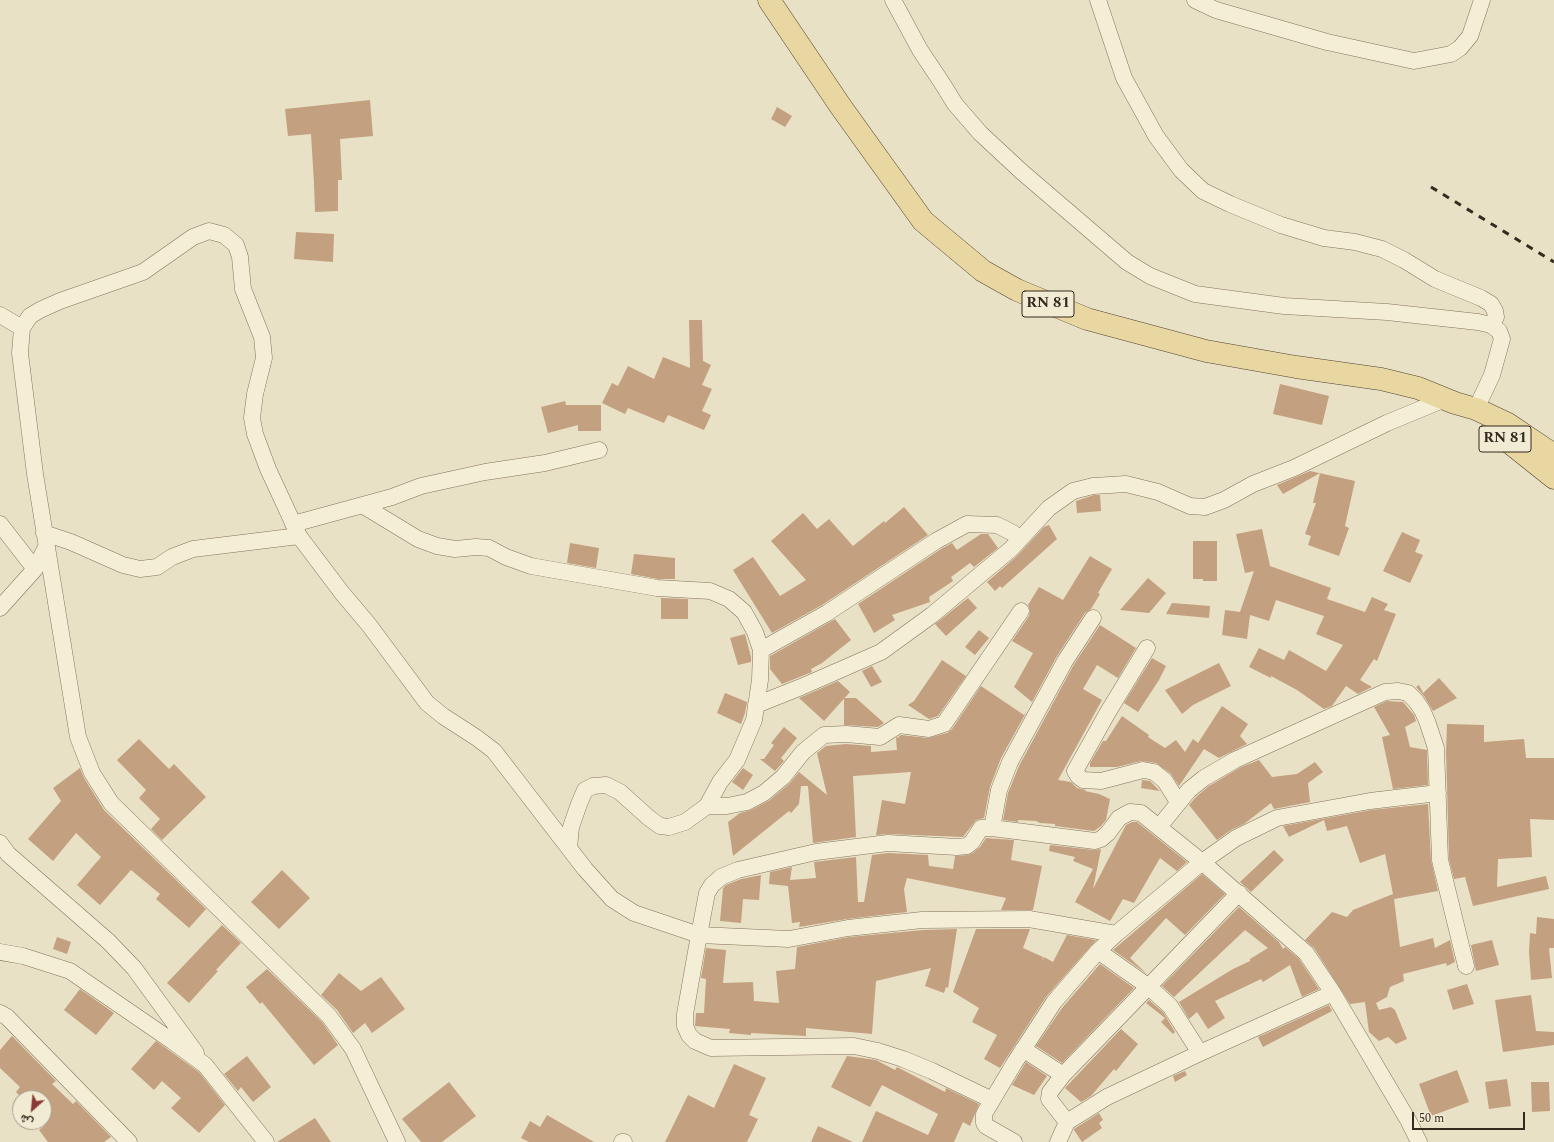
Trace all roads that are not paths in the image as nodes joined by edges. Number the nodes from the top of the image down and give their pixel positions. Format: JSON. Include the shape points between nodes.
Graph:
{"nodes":[{"id":1,"x":769,"y":0,"type":"edge"},
{"id":2,"x":893,"y":0,"type":"edge"},
{"id":3,"x":1098,"y":0,"type":"edge"},
{"id":4,"x":1195,"y":0,"type":"edge"},
{"id":5,"x":1482,"y":0,"type":"edge"},
{"id":6,"x":0,"y":315,"type":"edge"},
{"id":7,"x":1491,"y":325,"type":"junction"},
{"id":8,"x":22,"y":328,"type":"junction"},
{"id":9,"x":1450,"y":401,"type":"junction"},
{"id":10,"x":1476,"y":409,"type":"junction"},
{"id":11,"x":599,"y":450,"type":"dead end"},
{"id":12,"x":1553,"y":473,"type":"edge"},
{"id":13,"x":362,"y":505,"type":"junction"},
{"id":14,"x":0,"y":524,"type":"edge"},
{"id":15,"x":296,"y":530,"type":"junction"},
{"id":16,"x":45,"y":540,"type":"junction"},
{"id":17,"x":1019,"y":540,"type":"junction"},
{"id":18,"x":35,"y":569,"type":"junction"},
{"id":19,"x":0,"y":608,"type":"edge"},
{"id":20,"x":1021,"y":611,"type":"dead end"},
{"id":21,"x":1093,"y":618,"type":"dead end"},
{"id":22,"x":1147,"y":648,"type":"dead end"},
{"id":23,"x":762,"y":650,"type":"junction"},
{"id":24,"x":756,"y":705,"type":"junction"},
{"id":25,"x":1438,"y":793,"type":"junction"},
{"id":26,"x":1178,"y":802,"type":"junction"},
{"id":27,"x":707,"y":806,"type":"junction"},
{"id":28,"x":1159,"y":826,"type":"junction"},
{"id":29,"x":992,"y":828,"type":"junction"},
{"id":30,"x":0,"y":843,"type":"edge"},
{"id":31,"x":569,"y":848,"type":"junction"},
{"id":32,"x":1202,"y":862,"type":"junction"},
{"id":33,"x":1239,"y":893,"type":"junction"},
{"id":34,"x":1116,"y":934,"type":"junction"},
{"id":35,"x":699,"y":935,"type":"junction"},
{"id":36,"x":1098,"y":951,"type":"junction"},
{"id":37,"x":0,"y":952,"type":"edge"},
{"id":38,"x":1466,"y":966,"type":"dead end"},
{"id":39,"x":1149,"y":987,"type":"junction"},
{"id":40,"x":1332,"y":993,"type":"junction"},
{"id":41,"x":0,"y":1013,"type":"edge"},
{"id":42,"x":1023,"y":1049,"type":"junction"},
{"id":43,"x":1200,"y":1053,"type":"junction"},
{"id":44,"x":205,"y":1065,"type":"junction"},
{"id":45,"x":1063,"y":1075,"type":"junction"},
{"id":46,"x":992,"y":1100,"type":"junction"},
{"id":47,"x":1067,"y":1122,"type":"junction"},
{"id":48,"x":129,"y":1142,"type":"edge"},
{"id":49,"x":266,"y":1142,"type":"edge"},
{"id":50,"x":397,"y":1142,"type":"edge"},
{"id":51,"x":1014,"y":1142,"type":"edge"},
{"id":52,"x":1058,"y":1142,"type":"edge"},
{"id":53,"x":1419,"y":1142,"type":"edge"}],
"edges":[{"from":1,"to":9,"type":"main road","number":"RN 81","via":[[841,107],[923,221],[982,271],[1017,290],[1087,319],[1206,351],[1381,379],[1418,388]]},
{"from":2,"to":7,"type":"street","via":[[920,50],[955,104],[980,134],[1127,262],[1150,276],[1195,294],[1218,298],[1284,306],[1387,312]]},
{"from":3,"to":7,"type":"street","via":[[1124,78],[1156,136],[1181,170],[1203,191],[1281,225],[1324,238],[1382,249],[1434,279],[1491,304],[1496,317]]},
{"from":4,"to":5,"type":"street","via":[[1216,10],[1312,38],[1414,61],[1451,54],[1460,48],[1470,36]]},
{"from":6,"to":8,"type":"street"},
{"from":7,"to":10,"type":"street","via":[[1499,331],[1502,339],[1492,375]]},
{"from":8,"to":15,"type":"street","via":[[30,316],[40,310],[143,272],[193,237],[209,231],[224,235],[236,245],[240,257],[243,289],[262,337],[264,358],[252,418],[255,434]]},
{"from":8,"to":16,"type":"street","via":[[20,354]]},
{"from":9,"to":10,"type":"main road","number":"RN 81"},
{"from":9,"to":12,"type":"main road","number":"RN 81"},
{"from":9,"to":17,"type":"street","via":[[1387,423],[1205,507],[1190,506],[1158,492],[1126,484],[1093,486],[1073,491],[1049,508]]},
{"from":10,"to":12,"type":"main road","number":"RN 81","via":[[1508,424]]},
{"from":11,"to":13,"type":"street","via":[[545,463],[485,472],[421,486]]},
{"from":13,"to":15,"type":"street"},
{"from":13,"to":23,"type":"street","via":[[418,539],[437,546],[455,549],[489,548],[531,566],[657,588],[710,592],[729,600],[744,612]]},
{"from":14,"to":18,"type":"street"},
{"from":15,"to":16,"type":"street","via":[[193,549],[172,557],[157,567],[140,569],[123,565],[71,542]]},
{"from":15,"to":31,"type":"street","via":[[427,704],[494,751]]},
{"from":16,"to":18,"type":"street"},
{"from":16,"to":50,"type":"street","via":[[78,737],[92,773],[111,803],[329,1016],[353,1049]]},
{"from":17,"to":23,"type":"street","via":[[1013,533],[997,525],[967,524],[936,541],[827,613]]},
{"from":17,"to":24,"type":"street","via":[[932,615],[881,652]]},
{"from":18,"to":19,"type":"street"},
{"from":20,"to":27,"type":"street","via":[[944,724],[929,729],[899,725],[880,737],[824,735],[803,752],[783,777],[764,793],[747,802],[734,805]]},
{"from":21,"to":29,"type":"street","via":[[1065,661],[1010,762],[1000,790]]},
{"from":22,"to":26,"type":"street","via":[[1075,771],[1083,780],[1102,781],[1143,770],[1154,772],[1165,781]]},
{"from":23,"to":24,"type":"street"},
{"from":24,"to":27,"type":"street","via":[[754,720],[737,760],[720,782]]},
{"from":25,"to":26,"type":"street","via":[[1436,748],[1427,721],[1416,701],[1408,693],[1398,691],[1385,692],[1235,760],[1204,778]]},
{"from":25,"to":32,"type":"street","via":[[1370,801],[1277,818],[1236,838]]},
{"from":25,"to":38,"type":"street","via":[[1440,860]]},
{"from":26,"to":28,"type":"street"},
{"from":27,"to":31,"type":"street","via":[[685,822],[669,827],[660,826],[620,792],[606,785],[593,786],[585,790],[579,804],[571,827]]},
{"from":28,"to":29,"type":"street","via":[[1141,813],[1130,812],[1119,818],[1108,833],[1095,841]]},
{"from":28,"to":32,"type":"street"},
{"from":29,"to":35,"type":"street","via":[[981,828],[967,846],[888,843],[816,852],[738,870],[712,884],[707,893]]},
{"from":30,"to":44,"type":"street","via":[[8,854],[108,940],[134,968]]},
{"from":31,"to":35,"type":"street","via":[[612,899],[634,913]]},
{"from":32,"to":33,"type":"street"},
{"from":32,"to":34,"type":"street"},
{"from":33,"to":39,"type":"street"},
{"from":33,"to":40,"type":"street","via":[[1306,953]]},
{"from":34,"to":35,"type":"street","via":[[1028,919],[922,920],[848,928],[789,939]]},
{"from":34,"to":36,"type":"street"},
{"from":35,"to":46,"type":"street","via":[[685,1014],[689,1035],[696,1041],[711,1048],[854,1046],[878,1050]]},
{"from":36,"to":39,"type":"street"},
{"from":36,"to":42,"type":"street","via":[[1054,1002]]},
{"from":37,"to":44,"type":"street","via":[[23,956],[70,971]]},
{"from":39,"to":43,"type":"street","via":[[1170,1006]]},
{"from":39,"to":45,"type":"street"},
{"from":40,"to":43,"type":"street"},
{"from":40,"to":53,"type":"street"},
{"from":41,"to":48,"type":"street"},
{"from":42,"to":45,"type":"street"},
{"from":42,"to":46,"type":"street"},
{"from":43,"to":47,"type":"street","via":[[1107,1097]]},
{"from":44,"to":49,"type":"street"},
{"from":45,"to":47,"type":"street","via":[[1050,1092],[1049,1100]]},
{"from":46,"to":51,"type":"street","via":[[984,1114],[984,1123]]},
{"from":47,"to":52,"type":"street"}]}
